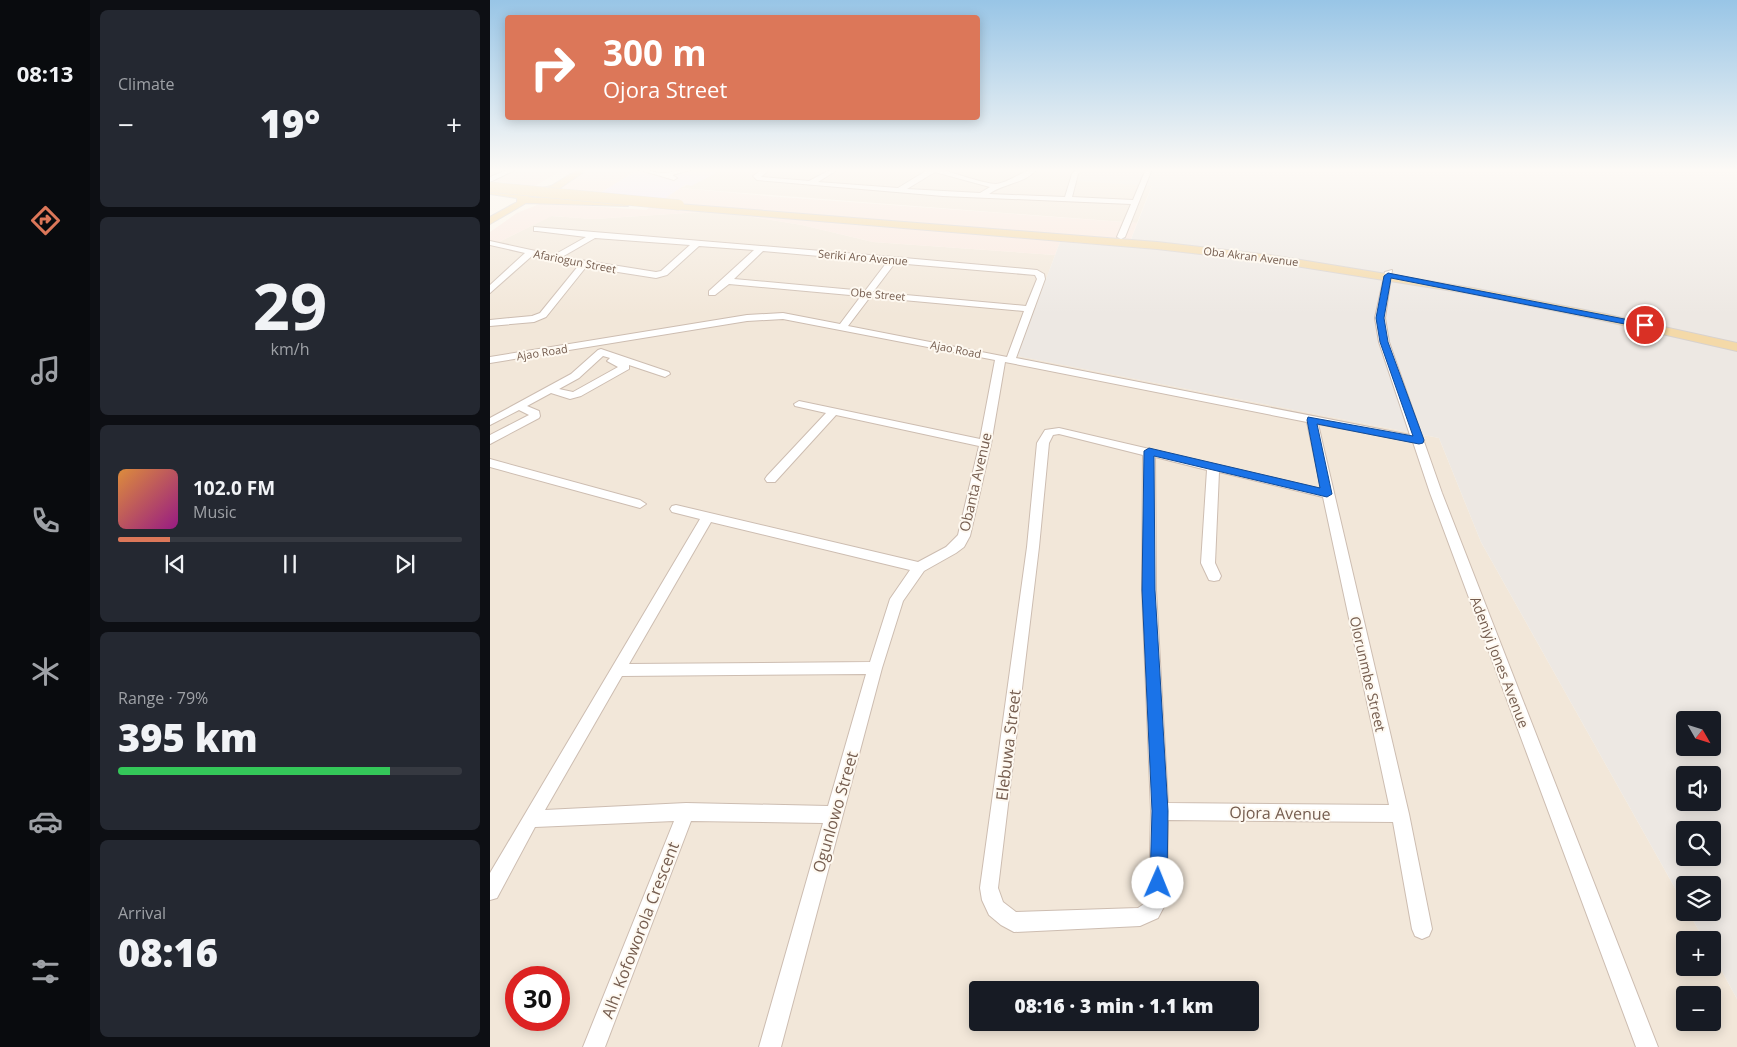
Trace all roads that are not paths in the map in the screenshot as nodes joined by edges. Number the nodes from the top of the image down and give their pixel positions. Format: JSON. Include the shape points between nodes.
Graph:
{"nodes":[{"id":1,"x":500,"y":218,"type":"edge"},
{"id":2,"x":836,"y":218,"type":"edge"},
{"id":3,"x":854,"y":218,"type":"edge"},
{"id":4,"x":1130,"y":218,"type":"edge"},
{"id":5,"x":490,"y":227,"type":"edge"},
{"id":6,"x":537,"y":229,"type":"dead end"},
{"id":7,"x":594,"y":235,"type":"junction"},
{"id":8,"x":1121,"y":237,"type":"junction"},
{"id":9,"x":490,"y":243,"type":"edge"},
{"id":10,"x":698,"y":243,"type":"junction"},
{"id":11,"x":761,"y":248,"type":"junction"},
{"id":12,"x":530,"y":253,"type":"junction"},
{"id":13,"x":554,"y":258,"type":"junction"},
{"id":14,"x":893,"y":259,"type":"junction"},
{"id":15,"x":584,"y":264,"type":"junction"},
{"id":16,"x":1388,"y":274,"type":"junction"},
{"id":17,"x":727,"y":281,"type":"junction"},
{"id":18,"x":490,"y":290,"type":"edge"},
{"id":19,"x":712,"y":292,"type":"dead end"},
{"id":20,"x":868,"y":294,"type":"junction"},
{"id":21,"x":1029,"y":309,"type":"junction"},
{"id":22,"x":490,"y":322,"type":"edge"},
{"id":23,"x":842,"y":328,"type":"junction"},
{"id":24,"x":1737,"y":345,"type":"edge"},
{"id":25,"x":596,"y":356,"type":"junction"},
{"id":26,"x":1006,"y":358,"type":"junction"},
{"id":27,"x":490,"y":360,"type":"edge"},
{"id":28,"x":665,"y":374,"type":"dead end"},
{"id":29,"x":549,"y":389,"type":"junction"},
{"id":30,"x":799,"y":404,"type":"dead end"},
{"id":31,"x":518,"y":406,"type":"junction"},
{"id":32,"x":834,"y":411,"type":"junction"},
{"id":33,"x":1312,"y":420,"type":"junction"},
{"id":34,"x":490,"y":422,"type":"edge"},
{"id":35,"x":490,"y":440,"type":"edge"},
{"id":36,"x":1419,"y":440,"type":"junction"},
{"id":37,"x":985,"y":444,"type":"junction"},
{"id":38,"x":1149,"y":451,"type":"junction"},
{"id":39,"x":490,"y":463,"type":"edge"},
{"id":40,"x":1212,"y":466,"type":"junction"},
{"id":41,"x":771,"y":479,"type":"dead end"},
{"id":42,"x":1327,"y":494,"type":"junction"},
{"id":43,"x":640,"y":504,"type":"dead end"},
{"id":44,"x":676,"y":509,"type":"dead end"},
{"id":45,"x":707,"y":517,"type":"junction"},
{"id":46,"x":914,"y":574,"type":"junction"},
{"id":47,"x":1214,"y":576,"type":"dead end"},
{"id":48,"x":875,"y":668,"type":"junction"},
{"id":49,"x":617,"y":670,"type":"junction"},
{"id":50,"x":1160,"y":811,"type":"junction"},
{"id":51,"x":686,"y":812,"type":"junction"},
{"id":52,"x":1400,"y":814,"type":"junction"},
{"id":53,"x":834,"y":815,"type":"junction"},
{"id":54,"x":530,"y":819,"type":"junction"},
{"id":55,"x":490,"y":890,"type":"edge"},
{"id":56,"x":1422,"y":929,"type":"dead end"},
{"id":57,"x":594,"y":1047,"type":"edge"},
{"id":58,"x":770,"y":1047,"type":"edge"},
{"id":59,"x":1646,"y":1047,"type":"edge"}],
"edges":[{"from":1,"to":5,"type":"main road"},
{"from":2,"to":16,"type":"main road","name":"Oba Akran Avenue","via":[[1151,244]]},
{"from":3,"to":8,"type":"main road","name":"Oba Akran Avenue"},
{"from":4,"to":8,"type":"street"},
{"from":6,"to":7,"type":"street","name":"Seriki Aro Avenue"},
{"from":7,"to":10,"type":"street","name":"Seriki Aro Avenue"},
{"from":7,"to":13,"type":"street"},
{"from":8,"to":16,"type":"main road","name":"Oba Akran Avenue","via":[[1258,253]]},
{"from":9,"to":12,"type":"street","name":"Afariogun Street"},
{"from":10,"to":11,"type":"street","name":"Seriki Aro Avenue"},
{"from":10,"to":15,"type":"street","name":"Afariogun Street","via":[[660,274]]},
{"from":11,"to":14,"type":"street","name":"Seriki Aro Avenue"},
{"from":11,"to":17,"type":"street"},
{"from":12,"to":13,"type":"street","name":"Afariogun Street"},
{"from":12,"to":18,"type":"street"},
{"from":13,"to":15,"type":"street","name":"Afariogun Street"},
{"from":14,"to":20,"type":"street"},
{"from":14,"to":21,"type":"street","name":"Seriki Aro Avenue","via":[[1037,273],[1041,279]]},
{"from":15,"to":22,"type":"street","via":[[543,315],[534,319]]},
{"from":16,"to":24,"type":"main road","name":"Oba Akran Avenue"},
{"from":16,"to":36,"type":"street","name":"Adeniyi Jones Avenue","via":[[1380,318],[1384,342]]},
{"from":17,"to":19,"type":"street"},
{"from":17,"to":20,"type":"street","name":"Obe Street"},
{"from":20,"to":21,"type":"street","name":"Obe Street"},
{"from":20,"to":23,"type":"street"},
{"from":21,"to":26,"type":"street","name":"Seriki Aro Avenue"},
{"from":23,"to":26,"type":"street","name":"Ajao Road"},
{"from":23,"to":27,"type":"street","name":"Ajao Road","via":[[783,316],[767,316]]},
{"from":25,"to":28,"type":"street","via":[[606,352]]},
{"from":25,"to":29,"type":"street","via":[[575,376]]},
{"from":25,"to":29,"type":"street","via":[[625,368],[578,394],[564,395]]},
{"from":26,"to":33,"type":"street","name":"Ajao Road"},
{"from":26,"to":37,"type":"street","name":"Obanta Avenue"},
{"from":29,"to":31,"type":"street"},
{"from":30,"to":32,"type":"street"},
{"from":31,"to":34,"type":"street"},
{"from":31,"to":35,"type":"street","via":[[535,413],[535,416]]},
{"from":32,"to":37,"type":"street"},
{"from":32,"to":41,"type":"street"},
{"from":33,"to":36,"type":"street","name":"Ajao Road"},
{"from":33,"to":42,"type":"street","name":"Olorunmbe Street"},
{"from":36,"to":59,"type":"street","name":"Adeniyi Jones Avenue","via":[[1436,493]]},
{"from":37,"to":46,"type":"street","name":"Obanta Avenue","via":[[964,536],[959,544]]},
{"from":38,"to":40,"type":"street"},
{"from":38,"to":50,"type":"street","via":[[1149,590]]},
{"from":38,"to":50,"type":"street","name":"Elebuwa Street","via":[[1059,431],[1049,432],[1043,443],[1033,547],[989,888],[991,903],[1000,914],[1014,922],[1140,917],[1151,911],[1158,901]]},
{"from":39,"to":43,"type":"street"},
{"from":40,"to":42,"type":"street"},
{"from":40,"to":47,"type":"street","via":[[1208,563]]},
{"from":42,"to":52,"type":"street","name":"Olorunmbe Street"},
{"from":44,"to":45,"type":"street"},
{"from":45,"to":46,"type":"street"},
{"from":45,"to":49,"type":"street"},
{"from":46,"to":48,"type":"street","name":"Ogunlowo Street","via":[[897,599]]},
{"from":48,"to":49,"type":"street"},
{"from":48,"to":53,"type":"street","name":"Ogunlowo Street"},
{"from":49,"to":54,"type":"street"},
{"from":50,"to":52,"type":"street","name":"Ojora Avenue"},
{"from":51,"to":53,"type":"street"},
{"from":51,"to":54,"type":"street"},
{"from":51,"to":57,"type":"street","name":"Alh. Kofoworola Crescent"},
{"from":52,"to":56,"type":"street","name":"Olorunmbe Street"},
{"from":53,"to":58,"type":"street","name":"Ogunlowo Street"},
{"from":54,"to":55,"type":"street"}]}
